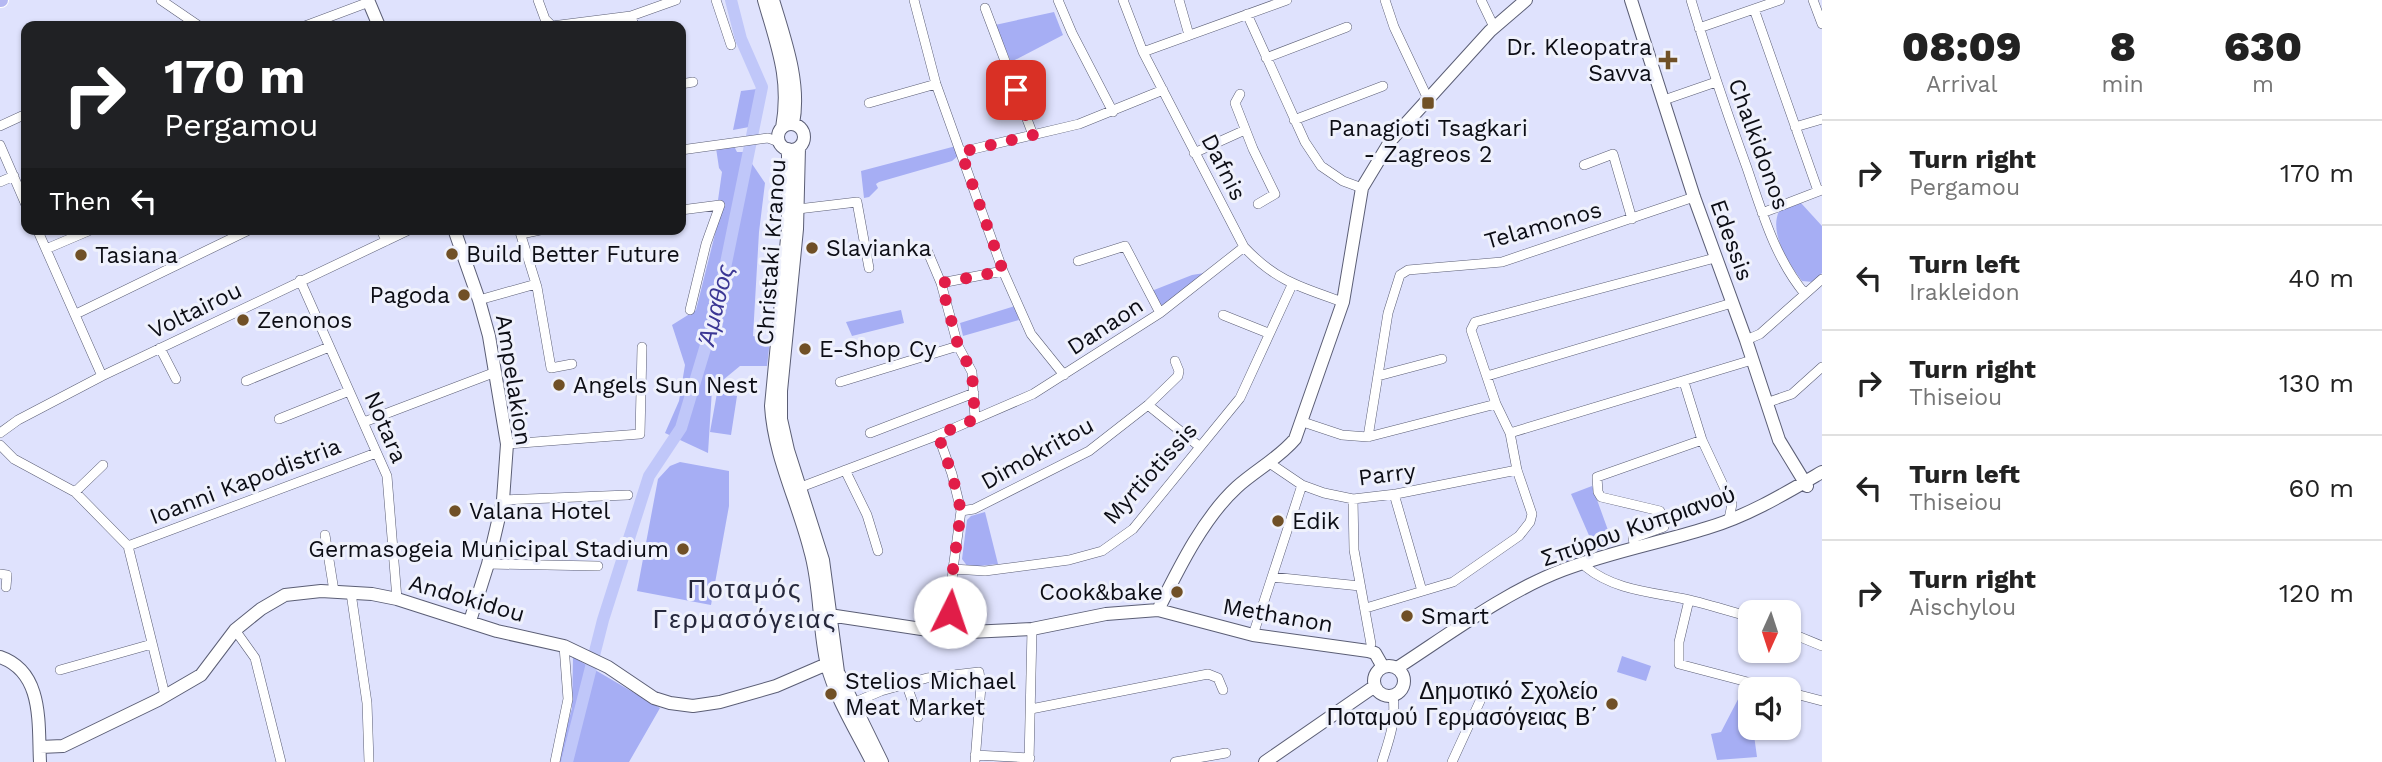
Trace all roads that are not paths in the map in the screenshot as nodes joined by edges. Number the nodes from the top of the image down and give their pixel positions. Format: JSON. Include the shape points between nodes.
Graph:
{"nodes":[{"id":1,"x":161,"y":0,"type":"edge"},
{"id":2,"x":538,"y":0,"type":"edge"},
{"id":3,"x":676,"y":0,"type":"edge"},
{"id":4,"x":716,"y":0,"type":"edge"},
{"id":5,"x":764,"y":0,"type":"edge"},
{"id":6,"x":773,"y":0,"type":"edge"},
{"id":7,"x":914,"y":0,"type":"edge"},
{"id":8,"x":1058,"y":0,"type":"edge"},
{"id":9,"x":1123,"y":0,"type":"edge"},
{"id":10,"x":1179,"y":0,"type":"edge"},
{"id":11,"x":1287,"y":0,"type":"edge"},
{"id":12,"x":1385,"y":0,"type":"edge"},
{"id":13,"x":1480,"y":0,"type":"edge"},
{"id":14,"x":1526,"y":0,"type":"edge"},
{"id":15,"x":1631,"y":0,"type":"edge"},
{"id":16,"x":1691,"y":0,"type":"edge"},
{"id":17,"x":1780,"y":0,"type":"edge"},
{"id":18,"x":1813,"y":0,"type":"edge"},
{"id":19,"x":368,"y":1,"type":"edge"},
{"id":20,"x":1273,"y":2,"type":"edge"},
{"id":21,"x":985,"y":8,"type":"dead end"},
{"id":22,"x":1754,"y":9,"type":"junction"},
{"id":23,"x":1247,"y":14,"type":"junction"},
{"id":24,"x":631,"y":16,"type":"junction"},
{"id":25,"x":185,"y":21,"type":"edge"},
{"id":26,"x":319,"y":21,"type":"edge"},
{"id":27,"x":377,"y":21,"type":"edge"},
{"id":28,"x":547,"y":21,"type":"edge"},
{"id":29,"x":592,"y":21,"type":"edge"},
{"id":30,"x":632,"y":21,"type":"edge"},
{"id":31,"x":1822,"y":24,"type":"edge"},
{"id":32,"x":1347,"y":27,"type":"dead end"},
{"id":33,"x":1494,"y":27,"type":"junction"},
{"id":34,"x":1699,"y":28,"type":"junction"},
{"id":35,"x":1189,"y":35,"type":"junction"},
{"id":36,"x":731,"y":45,"type":"dead end"},
{"id":37,"x":1143,"y":52,"type":"junction"},
{"id":38,"x":1266,"y":58,"type":"junction"},
{"id":39,"x":693,"y":82,"type":"dead end"},
{"id":40,"x":1716,"y":82,"type":"junction"},
{"id":41,"x":686,"y":83,"type":"edge"},
{"id":42,"x":936,"y":84,"type":"junction"},
{"id":43,"x":1383,"y":86,"type":"dead end"},
{"id":44,"x":1163,"y":90,"type":"junction"},
{"id":45,"x":1240,"y":94,"type":"dead end"},
{"id":46,"x":1428,"y":99,"type":"junction"},
{"id":47,"x":1664,"y":100,"type":"junction"},
{"id":48,"x":869,"y":103,"type":"dead end"},
{"id":49,"x":1113,"y":112,"type":"junction"},
{"id":50,"x":21,"y":116,"type":"edge"},
{"id":51,"x":1822,"y":119,"type":"edge"},
{"id":52,"x":1294,"y":120,"type":"junction"},
{"id":53,"x":1,"y":122,"type":"edge"},
{"id":54,"x":1795,"y":127,"type":"junction"},
{"id":55,"x":1245,"y":130,"type":"junction"},
{"id":56,"x":1033,"y":135,"type":"junction"},
{"id":57,"x":784,"y":137,"type":"junction"},
{"id":58,"x":0,"y":145,"type":"edge"},
{"id":59,"x":686,"y":148,"type":"edge"},
{"id":60,"x":961,"y":152,"type":"junction"},
{"id":61,"x":1194,"y":153,"type":"junction"},
{"id":62,"x":1584,"y":165,"type":"dead end"},
{"id":63,"x":14,"y":176,"type":"junction"},
{"id":64,"x":0,"y":182,"type":"edge"},
{"id":65,"x":1362,"y":188,"type":"junction"},
{"id":66,"x":1820,"y":191,"type":"edge"},
{"id":67,"x":21,"y":193,"type":"edge"},
{"id":68,"x":1694,"y":197,"type":"junction"},
{"id":69,"x":1258,"y":204,"type":"dead end"},
{"id":70,"x":686,"y":209,"type":"edge"},
{"id":71,"x":798,"y":209,"type":"junction"},
{"id":72,"x":1762,"y":213,"type":"junction"},
{"id":73,"x":1632,"y":219,"type":"junction"},
{"id":74,"x":40,"y":235,"type":"edge"},
{"id":75,"x":79,"y":235,"type":"edge"},
{"id":76,"x":239,"y":235,"type":"edge"},
{"id":77,"x":384,"y":235,"type":"edge"},
{"id":78,"x":398,"y":235,"type":"edge"},
{"id":79,"x":456,"y":235,"type":"edge"},
{"id":80,"x":521,"y":235,"type":"edge"},
{"id":81,"x":386,"y":241,"type":"junction"},
{"id":82,"x":1244,"y":247,"type":"junction"},
{"id":83,"x":46,"y":249,"type":"junction"},
{"id":84,"x":927,"y":250,"type":"dead end"},
{"id":85,"x":1715,"y":258,"type":"junction"},
{"id":86,"x":1078,"y":261,"type":"dead end"},
{"id":87,"x":869,"y":268,"type":"dead end"},
{"id":88,"x":1003,"y":271,"type":"junction"},
{"id":89,"x":1822,"y":279,"type":"edge"},
{"id":90,"x":300,"y":280,"type":"junction"},
{"id":91,"x":941,"y":283,"type":"junction"},
{"id":92,"x":536,"y":284,"type":"junction"},
{"id":93,"x":1293,"y":285,"type":"junction"},
{"id":94,"x":1805,"y":294,"type":"junction"},
{"id":95,"x":479,"y":300,"type":"junction"},
{"id":96,"x":1343,"y":302,"type":"junction"},
{"id":97,"x":1732,"y":303,"type":"junction"},
{"id":98,"x":690,"y":310,"type":"dead end"},
{"id":99,"x":1160,"y":313,"type":"junction"},
{"id":100,"x":76,"y":314,"type":"junction"},
{"id":101,"x":1223,"y":315,"type":"dead end"},
{"id":102,"x":1268,"y":333,"type":"junction"},
{"id":103,"x":1746,"y":340,"type":"junction"},
{"id":104,"x":958,"y":345,"type":"junction"},
{"id":105,"x":329,"y":347,"type":"junction"},
{"id":106,"x":642,"y":347,"type":"dead end"},
{"id":107,"x":160,"y":348,"type":"junction"},
{"id":108,"x":1442,"y":359,"type":"dead end"},
{"id":109,"x":1752,"y":359,"type":"junction"},
{"id":110,"x":1175,"y":361,"type":"dead end"},
{"id":111,"x":572,"y":364,"type":"dead end"},
{"id":112,"x":1822,"y":367,"type":"edge"},
{"id":113,"x":494,"y":373,"type":"junction"},
{"id":114,"x":1064,"y":375,"type":"junction"},
{"id":115,"x":102,"y":376,"type":"junction"},
{"id":116,"x":1378,"y":376,"type":"junction"},
{"id":117,"x":1487,"y":376,"type":"junction"},
{"id":118,"x":176,"y":379,"type":"dead end"},
{"id":119,"x":246,"y":381,"type":"dead end"},
{"id":120,"x":840,"y":382,"type":"dead end"},
{"id":121,"x":1684,"y":382,"type":"junction"},
{"id":122,"x":349,"y":391,"type":"junction"},
{"id":123,"x":974,"y":393,"type":"junction"},
{"id":124,"x":1766,"y":403,"type":"junction"},
{"id":125,"x":1496,"y":404,"type":"junction"},
{"id":126,"x":1148,"y":405,"type":"junction"},
{"id":127,"x":279,"y":419,"type":"dead end"},
{"id":128,"x":975,"y":419,"type":"junction"},
{"id":129,"x":364,"y":422,"type":"junction"},
{"id":130,"x":1303,"y":422,"type":"junction"},
{"id":131,"x":0,"y":433,"type":"edge"},
{"id":132,"x":870,"y":433,"type":"dead end"},
{"id":133,"x":1510,"y":433,"type":"junction"},
{"id":134,"x":938,"y":435,"type":"junction"},
{"id":135,"x":1368,"y":437,"type":"junction"},
{"id":136,"x":1702,"y":440,"type":"junction"},
{"id":137,"x":507,"y":444,"type":"junction"},
{"id":138,"x":0,"y":445,"type":"edge"},
{"id":139,"x":1200,"y":447,"type":"junction"},
{"id":140,"x":376,"y":453,"type":"junction"},
{"id":141,"x":1268,"y":462,"type":"junction"},
{"id":142,"x":103,"y":465,"type":"dead end"},
{"id":143,"x":845,"y":470,"type":"junction"},
{"id":144,"x":1517,"y":470,"type":"junction"},
{"id":145,"x":1822,"y":471,"type":"edge"},
{"id":146,"x":1822,"y":477,"type":"edge"},
{"id":147,"x":1806,"y":484,"type":"junction"},
{"id":148,"x":1301,"y":485,"type":"junction"},
{"id":149,"x":802,"y":487,"type":"junction"},
{"id":150,"x":75,"y":492,"type":"junction"},
{"id":151,"x":1394,"y":494,"type":"junction"},
{"id":152,"x":628,"y":495,"type":"dead end"},
{"id":153,"x":503,"y":499,"type":"junction"},
{"id":154,"x":1353,"y":499,"type":"junction"},
{"id":155,"x":1732,"y":504,"type":"junction"},
{"id":156,"x":961,"y":511,"type":"junction"},
{"id":157,"x":1746,"y":512,"type":"junction"},
{"id":158,"x":1729,"y":519,"type":"junction"},
{"id":159,"x":325,"y":535,"type":"dead end"},
{"id":160,"x":128,"y":546,"type":"junction"},
{"id":161,"x":1635,"y":548,"type":"junction"},
{"id":162,"x":878,"y":551,"type":"dead end"},
{"id":163,"x":488,"y":564,"type":"junction"},
{"id":164,"x":598,"y":566,"type":"dead end"},
{"id":165,"x":1586,"y":567,"type":"junction"},
{"id":166,"x":953,"y":569,"type":"junction"},
{"id":167,"x":0,"y":575,"type":"edge"},
{"id":168,"x":1272,"y":577,"type":"junction"},
{"id":169,"x":1360,"y":586,"type":"junction"},
{"id":170,"x":6,"y":587,"type":"dead end"},
{"id":171,"x":334,"y":592,"type":"junction"},
{"id":172,"x":1422,"y":592,"type":"junction"},
{"id":173,"x":352,"y":593,"type":"junction"},
{"id":174,"x":397,"y":599,"type":"junction"},
{"id":175,"x":1689,"y":600,"type":"junction"},
{"id":176,"x":1366,"y":608,"type":"junction"},
{"id":177,"x":1158,"y":610,"type":"junction"},
{"id":178,"x":1738,"y":614,"type":"edge"},
{"id":179,"x":824,"y":615,"type":"junction"},
{"id":180,"x":470,"y":621,"type":"junction"},
{"id":181,"x":1032,"y":629,"type":"junction"},
{"id":182,"x":236,"y":630,"type":"junction"},
{"id":183,"x":948,"y":634,"type":"junction"},
{"id":184,"x":1253,"y":635,"type":"junction"},
{"id":185,"x":1801,"y":637,"type":"edge"},
{"id":186,"x":152,"y":644,"type":"junction"},
{"id":187,"x":1371,"y":644,"type":"dead end"},
{"id":188,"x":564,"y":646,"type":"junction"},
{"id":189,"x":1822,"y":646,"type":"edge"},
{"id":190,"x":0,"y":657,"type":"edge"},
{"id":191,"x":827,"y":664,"type":"junction"},
{"id":192,"x":1383,"y":667,"type":"junction"},
{"id":193,"x":60,"y":670,"type":"dead end"},
{"id":194,"x":1400,"y":671,"type":"junction"},
{"id":195,"x":1738,"y":679,"type":"edge"},
{"id":196,"x":906,"y":683,"type":"junction"},
{"id":197,"x":1223,"y":690,"type":"dead end"},
{"id":198,"x":1383,"y":691,"type":"junction"},
{"id":199,"x":165,"y":695,"type":"junction"},
{"id":200,"x":1801,"y":695,"type":"edge"},
{"id":201,"x":1480,"y":701,"type":"dead end"},
{"id":202,"x":1822,"y":701,"type":"edge"},
{"id":203,"x":853,"y":703,"type":"junction"},
{"id":204,"x":1031,"y":709,"type":"junction"},
{"id":205,"x":918,"y":717,"type":"dead end"},
{"id":206,"x":40,"y":747,"type":"junction"},
{"id":207,"x":1226,"y":753,"type":"dead end"},
{"id":208,"x":975,"y":758,"type":"edge"},
{"id":209,"x":1030,"y":760,"type":"edge"},
{"id":210,"x":40,"y":762,"type":"edge"},
{"id":211,"x":281,"y":762,"type":"edge"},
{"id":212,"x":369,"y":762,"type":"edge"},
{"id":213,"x":555,"y":762,"type":"edge"},
{"id":214,"x":872,"y":762,"type":"edge"},
{"id":215,"x":882,"y":762,"type":"edge"},
{"id":216,"x":1175,"y":762,"type":"edge"},
{"id":217,"x":1265,"y":762,"type":"edge"},
{"id":218,"x":1279,"y":762,"type":"edge"},
{"id":219,"x":1382,"y":762,"type":"edge"},
{"id":220,"x":1452,"y":762,"type":"edge"}],
"edges":[{"from":1,"to":25,"type":"street"},
{"from":2,"to":28,"type":"street"},
{"from":3,"to":24,"type":"street"},
{"from":4,"to":36,"type":"street"},
{"from":5,"to":57,"type":"main road","name":"Christaki Kranou","via":[[784,71]]},
{"from":6,"to":57,"type":"main road","name":"Christaki Kranou","via":[[792,70],[795,103]]},
{"from":7,"to":42,"type":"street"},
{"from":8,"to":49,"type":"street"},
{"from":9,"to":37,"type":"street","name":"Dafnis"},
{"from":10,"to":35,"type":"street"},
{"from":11,"to":20,"type":"street"},
{"from":12,"to":46,"type":"street"},
{"from":13,"to":33,"type":"street"},
{"from":14,"to":33,"type":"main road"},
{"from":15,"to":47,"type":"main road","name":"Edessis"},
{"from":16,"to":34,"type":"street","name":"Chalkidonos"},
{"from":17,"to":22,"type":"street"},
{"from":18,"to":31,"type":"street"},
{"from":19,"to":26,"type":"street"},
{"from":19,"to":27,"type":"main road"},
{"from":20,"to":23,"type":"street"},
{"from":21,"to":56,"type":"street"},
{"from":22,"to":34,"type":"street"},
{"from":22,"to":54,"type":"street"},
{"from":23,"to":35,"type":"street"},
{"from":23,"to":38,"type":"street"},
{"from":24,"to":29,"type":"street"},
{"from":24,"to":30,"type":"street"},
{"from":32,"to":38,"type":"street"},
{"from":33,"to":46,"type":"main road"},
{"from":34,"to":40,"type":"street","name":"Chalkidonos"},
{"from":35,"to":37,"type":"street"},
{"from":37,"to":44,"type":"street","name":"Dafnis"},
{"from":38,"to":52,"type":"street"},
{"from":39,"to":41,"type":"street"},
{"from":40,"to":47,"type":"street"},
{"from":40,"to":72,"type":"street","name":"Chalkidonos"},
{"from":42,"to":48,"type":"street"},
{"from":42,"to":60,"type":"street"},
{"from":43,"to":52,"type":"street"},
{"from":44,"to":49,"type":"street"},
{"from":44,"to":61,"type":"street","name":"Dafnis"},
{"from":45,"to":55,"type":"street","via":[[1235,103]]},
{"from":46,"to":65,"type":"main road","via":[[1391,140]]},
{"from":47,"to":68,"type":"main road","name":"Edessis"},
{"from":49,"to":56,"type":"street"},
{"from":50,"to":53,"type":"street"},
{"from":51,"to":54,"type":"street"},
{"from":52,"to":65,"type":"street","via":[[1321,166]]},
{"from":54,"to":66,"type":"street"},
{"from":55,"to":61,"type":"street"},
{"from":55,"to":69,"type":"street","via":[[1275,194]]},
{"from":56,"to":60,"type":"street"},
{"from":57,"to":59,"type":"street"},
{"from":57,"to":71,"type":"main road","name":"Christaki Kranou"},
{"from":57,"to":179,"type":"main road","name":"Christaki Kranou","via":[[788,228],[772,420],[814,562]]},
{"from":58,"to":63,"type":"street"},
{"from":60,"to":88,"type":"street"},
{"from":61,"to":82,"type":"street","name":"Dafnis"},
{"from":62,"to":73,"type":"street","via":[[1613,154]]},
{"from":63,"to":64,"type":"street"},
{"from":63,"to":67,"type":"street"},
{"from":65,"to":96,"type":"main road"},
{"from":66,"to":72,"type":"street"},
{"from":68,"to":73,"type":"street","name":"Telamonos"},
{"from":68,"to":85,"type":"main road","name":"Edessis"},
{"from":70,"to":98,"type":"street","via":[[720,205]]},
{"from":71,"to":87,"type":"street","via":[[857,202]]},
{"from":71,"to":149,"type":"main road","name":"Christaki Kranou","via":[[780,406]]},
{"from":72,"to":94,"type":"street","name":"Chalkidonos","via":[[1790,276]]},
{"from":73,"to":116,"type":"street","name":"Telamonos","via":[[1502,262],[1408,270],[1400,275],[1388,313]]},
{"from":74,"to":83,"type":"street"},
{"from":75,"to":83,"type":"street"},
{"from":76,"to":100,"type":"street"},
{"from":77,"to":81,"type":"street"},
{"from":78,"to":81,"type":"street","name":"Voltairou"},
{"from":79,"to":95,"type":"main road","name":"Ampelakion"},
{"from":80,"to":92,"type":"street"},
{"from":81,"to":90,"type":"street","name":"Voltairou"},
{"from":82,"to":93,"type":"street","name":"Dafnis","via":[[1262,267]]},
{"from":82,"to":99,"type":"street","name":"Danaon"},
{"from":83,"to":100,"type":"street"},
{"from":84,"to":91,"type":"street"},
{"from":85,"to":97,"type":"main road","name":"Edessis"},
{"from":85,"to":117,"type":"street","via":[[1475,322],[1471,328]]},
{"from":86,"to":99,"type":"street","via":[[1125,246]]},
{"from":88,"to":91,"type":"street"},
{"from":88,"to":114,"type":"street","via":[[1031,334]]},
{"from":89,"to":94,"type":"street"},
{"from":90,"to":105,"type":"street","name":"Notara"},
{"from":90,"to":107,"type":"street","name":"Voltairou"},
{"from":91,"to":104,"type":"street"},
{"from":92,"to":95,"type":"street"},
{"from":92,"to":111,"type":"street","via":[[551,368]]},
{"from":93,"to":96,"type":"street","name":"Dafnis"},
{"from":93,"to":102,"type":"street","name":"Myrtiotissis"},
{"from":94,"to":103,"type":"street","via":[[1760,334]]},
{"from":95,"to":113,"type":"main road","name":"Ampelakion"},
{"from":96,"to":130,"type":"main road"},
{"from":97,"to":103,"type":"main road","name":"Edessis"},
{"from":97,"to":117,"type":"street"},
{"from":99,"to":114,"type":"street","name":"Danaon"},
{"from":100,"to":115,"type":"street"},
{"from":101,"to":102,"type":"street"},
{"from":102,"to":139,"type":"street","name":"Myrtiotissis","via":[[1240,398]]},
{"from":103,"to":109,"type":"main road","name":"Edessis"},
{"from":104,"to":120,"type":"street"},
{"from":104,"to":123,"type":"street","via":[[972,372]]},
{"from":105,"to":119,"type":"street"},
{"from":105,"to":122,"type":"street","name":"Notara"},
{"from":106,"to":137,"type":"street","via":[[640,434]]},
{"from":107,"to":115,"type":"street","name":"Voltairou"},
{"from":107,"to":118,"type":"street"},
{"from":108,"to":116,"type":"street"},
{"from":109,"to":121,"type":"street"},
{"from":109,"to":124,"type":"main road","name":"Edessis"},
{"from":110,"to":126,"type":"street","name":"Dimokritou","via":[[1178,376]]},
{"from":112,"to":124,"type":"street","via":[[1792,394]]},
{"from":113,"to":129,"type":"street"},
{"from":113,"to":137,"type":"main road","name":"Ampelakion"},
{"from":114,"to":128,"type":"street","name":"Danaon"},
{"from":115,"to":131,"type":"street","name":"Voltairou"},
{"from":116,"to":135,"type":"street"},
{"from":117,"to":125,"type":"street"},
{"from":121,"to":133,"type":"street"},
{"from":121,"to":136,"type":"street"},
{"from":122,"to":127,"type":"street"},
{"from":122,"to":129,"type":"street","name":"Notara"},
{"from":123,"to":128,"type":"street"},
{"from":123,"to":132,"type":"street"},
{"from":124,"to":147,"type":"main road","name":"Edessis","via":[[1782,447]]},
{"from":125,"to":133,"type":"street"},
{"from":125,"to":135,"type":"street"},
{"from":126,"to":139,"type":"street"},
{"from":126,"to":156,"type":"street","name":"Dimokritou","via":[[1089,451],[974,509]]},
{"from":128,"to":134,"type":"street","name":"Danaon"},
{"from":129,"to":140,"type":"street","name":"Notara"},
{"from":130,"to":135,"type":"street","via":[[1342,435]]},
{"from":130,"to":141,"type":"main road","via":[[1295,439]]},
{"from":133,"to":144,"type":"street"},
{"from":134,"to":143,"type":"street","name":"Danaon"},
{"from":134,"to":156,"type":"street"},
{"from":136,"to":155,"type":"street"},
{"from":136,"to":161,"type":"street","via":[[1597,477],[1601,497],[1660,512],[1664,527],[1633,538]]},
{"from":137,"to":153,"type":"main road","name":"Ampelakion"},
{"from":138,"to":150,"type":"street","via":[[14,459]]},
{"from":139,"to":166,"type":"street","name":"Myrtiotissis","via":[[1133,529],[1102,551],[985,571]]},
{"from":140,"to":160,"type":"street","name":"Ioanni Kapodistria"},
{"from":140,"to":174,"type":"street","name":"Notara","via":[[387,476]]},
{"from":141,"to":148,"type":"street","name":"Parry"},
{"from":141,"to":177,"type":"main road","via":[[1215,512]]},
{"from":142,"to":150,"type":"street"},
{"from":143,"to":149,"type":"street","name":"Danaon"},
{"from":143,"to":162,"type":"street"},
{"from":144,"to":151,"type":"street","name":"Parry"},
{"from":144,"to":172,"type":"street","via":[[1532,514],[1528,526],[1453,582]]},
{"from":145,"to":147,"type":"main road","name":"Σπύρου Κυπριανού"},
{"from":146,"to":147,"type":"main road","name":"Σπύρου Κυπριανού"},
{"from":147,"to":157,"type":"main road","name":"Σπύρου Κυπριανού"},
{"from":147,"to":165,"type":"main road","name":"Σπύρου Κυπριανού","via":[[1763,510],[1712,531]]},
{"from":148,"to":154,"type":"street","name":"Parry"},
{"from":148,"to":168,"type":"street"},
{"from":149,"to":179,"type":"main road","name":"Christaki Kranou","via":[[823,560]]},
{"from":150,"to":160,"type":"street"},
{"from":151,"to":154,"type":"street","name":"Parry"},
{"from":151,"to":172,"type":"street"},
{"from":152,"to":153,"type":"street"},
{"from":153,"to":163,"type":"main road","name":"Ampelakion"},
{"from":154,"to":169,"type":"street"},
{"from":155,"to":157,"type":"street"},
{"from":155,"to":158,"type":"street"},
{"from":156,"to":166,"type":"street"},
{"from":157,"to":158,"type":"main road","name":"Σπύρου Κυπριανού"},
{"from":158,"to":161,"type":"main road","name":"Σπύρου Κυπριανού"},
{"from":159,"to":171,"type":"street"},
{"from":160,"to":186,"type":"street"},
{"from":161,"to":194,"type":"main road","name":"Σπύρου Κυπριανού","via":[[1540,580],[1470,621]]},
{"from":163,"to":164,"type":"street"},
{"from":163,"to":180,"type":"main road","name":"Ampelakion"},
{"from":165,"to":175,"type":"street","via":[[1615,584]]},
{"from":165,"to":194,"type":"main road","name":"Σπύρου Κυπριανού","via":[[1542,585]]},
{"from":166,"to":183,"type":"street"},
{"from":167,"to":170,"type":"street","via":[[7,575]]},
{"from":168,"to":169,"type":"street"},
{"from":168,"to":184,"type":"street"},
{"from":169,"to":176,"type":"street"},
{"from":171,"to":173,"type":"main road","name":"Andokidou"},
{"from":171,"to":182,"type":"main road","name":"Andokidou","via":[[285,595]]},
{"from":172,"to":176,"type":"street"},
{"from":173,"to":174,"type":"main road","name":"Andokidou"},
{"from":173,"to":212,"type":"street","via":[[367,703]]},
{"from":174,"to":180,"type":"main road","name":"Andokidou"},
{"from":175,"to":178,"type":"street"},
{"from":175,"to":195,"type":"street","via":[[1679,664]]},
{"from":176,"to":187,"type":"street"},
{"from":177,"to":181,"type":"main road","name":"Methanon","via":[[1106,614]]},
{"from":177,"to":184,"type":"main road","name":"Methanon"},
{"from":179,"to":183,"type":"main road","name":"Methanon"},
{"from":179,"to":191,"type":"main road","name":"Christaki Kranou"},
{"from":179,"to":203,"type":"main road","name":"Christaki Kranou","via":[[838,672]]},
{"from":180,"to":188,"type":"main road","name":"Andokidou"},
{"from":181,"to":183,"type":"main road","name":"Methanon"},
{"from":181,"to":204,"type":"street"},
{"from":182,"to":199,"type":"main road","name":"Andokidou","via":[[201,675]]},
{"from":182,"to":211,"type":"street","via":[[255,658]]},
{"from":184,"to":192,"type":"main road","name":"Methanon","via":[[1368,651],[1376,653]]},
{"from":185,"to":189,"type":"street"},
{"from":186,"to":193,"type":"street"},
{"from":186,"to":199,"type":"street"},
{"from":188,"to":191,"type":"main road","name":"Andokidou","via":[[608,667],[654,698],[693,706],[742,696]]},
{"from":188,"to":213,"type":"street","via":[[568,699]]},
{"from":190,"to":206,"type":"main road","via":[[12,661],[29,678],[37,698]]},
{"from":191,"to":214,"type":"main road","name":"Christaki Kranou"},
{"from":192,"to":194,"type":"main road"},
{"from":192,"to":198,"type":"main road","via":[[1376,674]]},
{"from":194,"to":198,"type":"main road","via":[[1403,685]]},
{"from":196,"to":203,"type":"street"},
{"from":196,"to":205,"type":"street"},
{"from":196,"to":208,"type":"street","via":[[979,673]]},
{"from":197,"to":204,"type":"street","via":[[1217,678],[1208,674]]},
{"from":198,"to":217,"type":"main road"},
{"from":198,"to":218,"type":"main road"},
{"from":198,"to":219,"type":"street","via":[[1395,723]]},
{"from":199,"to":206,"type":"main road","name":"Andokidou","via":[[63,746]]},
{"from":200,"to":202,"type":"street"},
{"from":201,"to":220,"type":"street"},
{"from":203,"to":215,"type":"main road","name":"Christaki Kranou"},
{"from":204,"to":209,"type":"street"},
{"from":206,"to":210,"type":"main road"},
{"from":207,"to":216,"type":"street"},
{"from":208,"to":209,"type":"street"}]}
